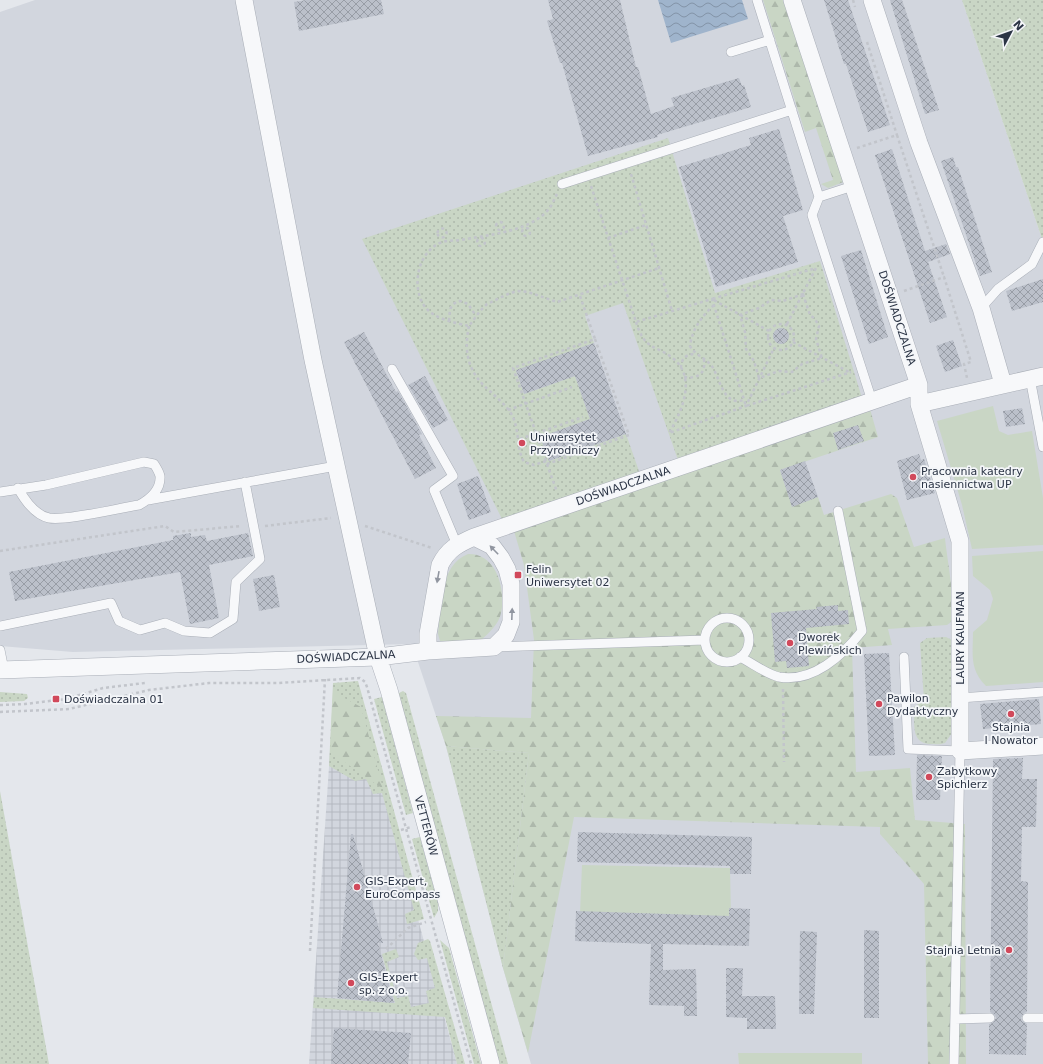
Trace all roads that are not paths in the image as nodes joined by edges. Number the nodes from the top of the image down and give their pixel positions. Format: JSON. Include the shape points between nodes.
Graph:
{"nodes":[{"id":1,"x":244,"y":0,"type":"edge"},
{"id":2,"x":757,"y":0,"type":"edge"},
{"id":3,"x":792,"y":0,"type":"edge"},
{"id":4,"x":872,"y":0,"type":"edge"},
{"id":5,"x":770,"y":40,"type":"junction"},
{"id":6,"x":731,"y":52,"type":"dead end"},
{"id":7,"x":792,"y":110,"type":"junction"},
{"id":8,"x":562,"y":184,"type":"road end"},
{"id":9,"x":853,"y":186,"type":"junction"},
{"id":10,"x":819,"y":197,"type":"junction"},
{"id":11,"x":1043,"y":242,"type":"edge"},
{"id":12,"x":982,"y":308,"type":"junction"},
{"id":13,"x":392,"y":369,"type":"dead end"},
{"id":14,"x":1037,"y":377,"type":"edge"},
{"id":15,"x":1004,"y":384,"type":"junction"},
{"id":16,"x":919,"y":385,"type":"junction"},
{"id":17,"x":872,"y":401,"type":"junction"},
{"id":18,"x":919,"y":404,"type":"junction"},
{"id":19,"x":1043,"y":447,"type":"edge"},
{"id":20,"x":336,"y":466,"type":"junction"},
{"id":21,"x":245,"y":482,"type":"junction"},
{"id":22,"x":18,"y":488,"type":"junction"},
{"id":23,"x":0,"y":492,"type":"edge"},
{"id":24,"x":147,"y":500,"type":"junction"},
{"id":25,"x":838,"y":511,"type":"dead end"},
{"id":26,"x":474,"y":537,"type":"junction"},
{"id":27,"x":452,"y":549,"type":"junction"},
{"id":28,"x":0,"y":626,"type":"edge"},
{"id":29,"x":705,"y":640,"type":"junction"},
{"id":30,"x":494,"y":647,"type":"junction"},
{"id":31,"x":0,"y":650,"type":"edge"},
{"id":32,"x":428,"y":651,"type":"junction"},
{"id":33,"x":378,"y":657,"type":"junction"},
{"id":34,"x":740,"y":657,"type":"junction"},
{"id":35,"x":904,"y":657,"type":"dead end"},
{"id":36,"x":2,"y":670,"type":"edge"},
{"id":37,"x":1043,"y":692,"type":"edge"},
{"id":38,"x":960,"y":698,"type":"junction"},
{"id":39,"x":1043,"y":746,"type":"edge"},
{"id":40,"x":960,"y":751,"type":"junction"},
{"id":41,"x":990,"y":1018,"type":"dead end"},
{"id":42,"x":1027,"y":1018,"type":"dead end"},
{"id":43,"x":1043,"y":1018,"type":"edge"},
{"id":44,"x":955,"y":1019,"type":"junction"},
{"id":45,"x":491,"y":1064,"type":"edge"},
{"id":46,"x":954,"y":1064,"type":"edge"}],
"edges":[{"from":1,"to":20,"type":"street","name":"VETTERÓW","via":[[313,360]]},
{"from":2,"to":5,"type":"lane"},
{"from":3,"to":9,"type":"street","name":"DOŚWIADCZALNA"},
{"from":4,"to":12,"type":"street","via":[[919,143]]},
{"from":5,"to":6,"type":"lane"},
{"from":5,"to":7,"type":"lane"},
{"from":7,"to":8,"type":"lane"},
{"from":7,"to":10,"type":"lane"},
{"from":9,"to":10,"type":"lane"},
{"from":9,"to":16,"type":"street","name":"DOŚWIADCZALNA"},
{"from":10,"to":17,"type":"lane","via":[[812,215]]},
{"from":11,"to":12,"type":"lane","via":[[1032,264],[998,289]]},
{"from":12,"to":15,"type":"street"},
{"from":13,"to":27,"type":"lane","via":[[453,476],[434,490]]},
{"from":14,"to":15,"type":"street"},
{"from":14,"to":19,"type":"lane"},
{"from":15,"to":18,"type":"street"},
{"from":16,"to":17,"type":"street","name":"DOŚWIADCZALNA"},
{"from":16,"to":18,"type":"street","name":"LAURY KAUFMAN"},
{"from":17,"to":26,"type":"street","name":"DOŚWIADCZALNA"},
{"from":18,"to":38,"type":"street","name":"LAURY KAUFMAN","via":[[960,541]]},
{"from":20,"to":21,"type":"lane"},
{"from":20,"to":33,"type":"street","name":"VETTERÓW"},
{"from":21,"to":24,"type":"lane"},
{"from":21,"to":28,"type":"lane","via":[[260,559],[236,582],[233,619],[210,633],[184,632],[165,623],[140,630],[119,621],[111,603]]},
{"from":22,"to":23,"type":"lane"},
{"from":22,"to":24,"type":"lane","via":[[24,499],[48,518],[139,505]]},
{"from":22,"to":24,"type":"lane","via":[[46,485],[144,462],[154,464],[160,476],[156,492]]},
{"from":25,"to":34,"type":"lane","via":[[862,631],[843,653],[826,665],[802,676],[783,677]]},
{"from":26,"to":27,"type":"street","name":"DOŚWIADCZALNA"},
{"from":30,"to":26,"type":"street","one_way":true,"via":[[506,635],[511,622],[511,584],[508,569],[492,546]]},
{"from":27,"to":32,"type":"street","one_way":true,"via":[[440,565],[428,634]]},
{"from":29,"to":30,"type":"lane"},
{"from":29,"to":34,"type":"lane","via":[[712,656],[719,660],[734,661]]},
{"from":29,"to":34,"type":"lane","via":[[707,630],[716,620],[724,618],[738,621],[746,629],[748,636],[748,647]]},
{"from":30,"to":32,"type":"street","name":"DOŚWIADCZALNA"},
{"from":31,"to":36,"type":"lane"},
{"from":32,"to":33,"type":"street","name":"DOŚWIADCZALNA"},
{"from":33,"to":36,"type":"street","name":"DOŚWIADCZALNA"},
{"from":33,"to":45,"type":"street","name":"VETTERÓW"},
{"from":35,"to":40,"type":"lane","via":[[908,749]]},
{"from":37,"to":38,"type":"lane"},
{"from":38,"to":40,"type":"street","name":"LAURY KAUFMAN"},
{"from":39,"to":40,"type":"street"},
{"from":40,"to":44,"type":"lane","name":"LAURY KAUFMAN"},
{"from":41,"to":44,"type":"lane"},
{"from":42,"to":43,"type":"lane"},
{"from":44,"to":46,"type":"lane","name":"LAURY KAUFMAN"}]}
